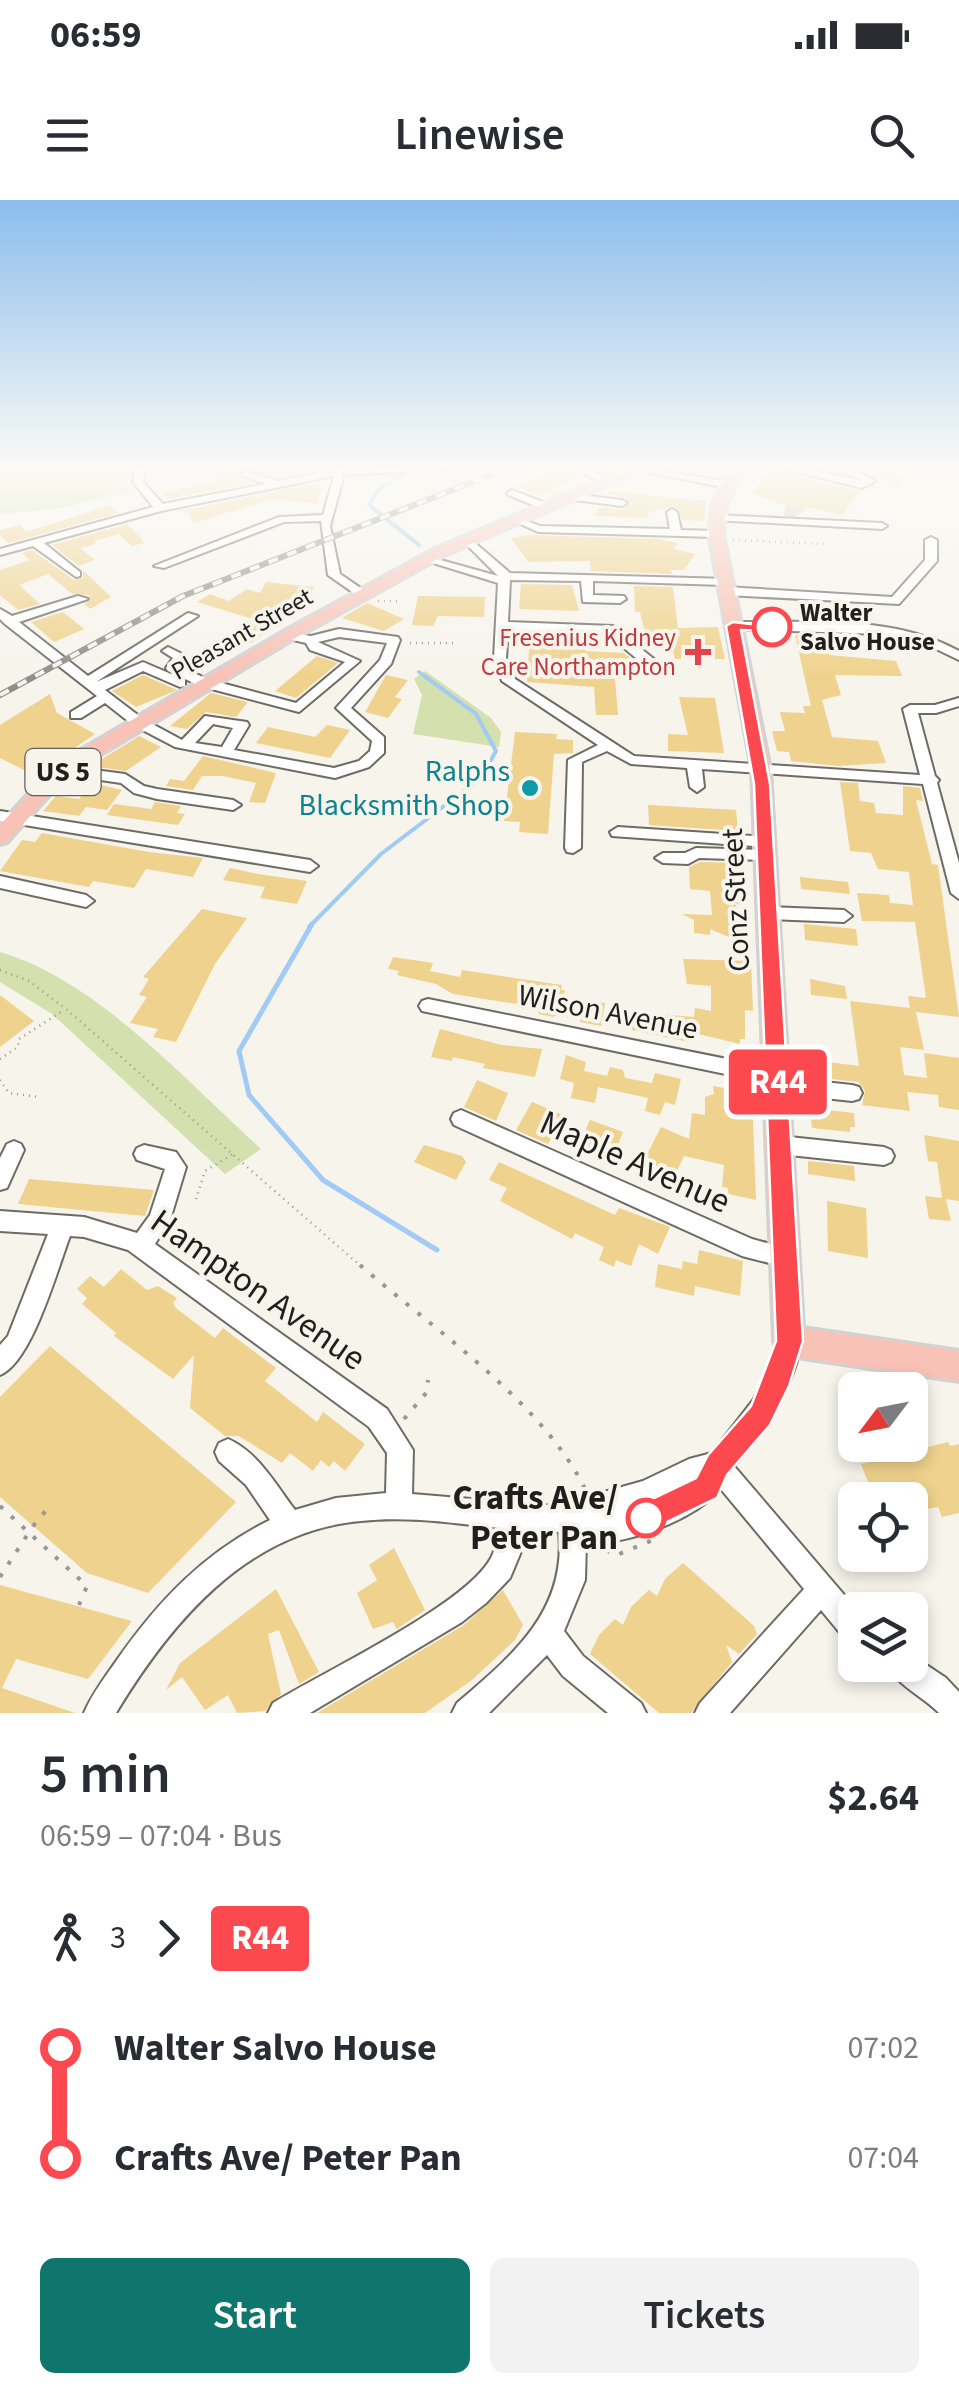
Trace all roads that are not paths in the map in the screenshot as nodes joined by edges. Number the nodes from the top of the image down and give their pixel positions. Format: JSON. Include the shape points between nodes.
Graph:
{"nodes":[{"id":1,"x":55,"y":537,"type":"edge"},
{"id":2,"x":238,"y":537,"type":"edge"},
{"id":3,"x":329,"y":537,"type":"edge"},
{"id":4,"x":476,"y":537,"type":"edge"},
{"id":5,"x":722,"y":537,"type":"edge"},
{"id":6,"x":468,"y":540,"type":"junction"},
{"id":7,"x":931,"y":540,"type":"dead end"},
{"id":8,"x":35,"y":542,"type":"junction"},
{"id":9,"x":0,"y":552,"type":"edge"},
{"id":10,"x":433,"y":562,"type":"junction"},
{"id":11,"x":160,"y":566,"type":"dead end"},
{"id":12,"x":76,"y":574,"type":"dead end"},
{"id":13,"x":502,"y":574,"type":"junction"},
{"id":14,"x":587,"y":578,"type":"junction"},
{"id":15,"x":726,"y":586,"type":"junction"},
{"id":16,"x":82,"y":599,"type":"dead end"},
{"id":17,"x":366,"y":599,"type":"junction"},
{"id":18,"x":620,"y":599,"type":"dead end"},
{"id":19,"x":192,"y":616,"type":"dead end"},
{"id":20,"x":8,"y":621,"type":"edge"},
{"id":21,"x":502,"y":626,"type":"junction"},
{"id":22,"x":733,"y":626,"type":"junction"},
{"id":23,"x":0,"y":635,"type":"edge"},
{"id":24,"x":289,"y":635,"type":"junction"},
{"id":25,"x":311,"y":640,"type":"junction"},
{"id":26,"x":168,"y":651,"type":"dead end"},
{"id":27,"x":959,"y":656,"type":"edge"},
{"id":28,"x":660,"y":671,"type":"dead end"},
{"id":29,"x":199,"y":687,"type":"junction"},
{"id":30,"x":94,"y":690,"type":"junction"},
{"id":31,"x":959,"y":702,"type":"edge"},
{"id":32,"x":138,"y":722,"type":"junction"},
{"id":33,"x":93,"y":723,"type":"dead end"},
{"id":34,"x":185,"y":745,"type":"junction"},
{"id":35,"x":606,"y":746,"type":"junction"},
{"id":36,"x":226,"y":752,"type":"junction"},
{"id":37,"x":694,"y":765,"type":"junction"},
{"id":38,"x":761,"y":769,"type":"junction"},
{"id":39,"x":64,"y":771,"type":"junction"},
{"id":40,"x":932,"y":780,"type":"junction"},
{"id":41,"x":697,"y":787,"type":"dead end"},
{"id":42,"x":233,"y":805,"type":"dead end"},
{"id":43,"x":949,"y":814,"type":"edge"},
{"id":44,"x":8,"y":816,"type":"edge"},
{"id":45,"x":618,"y":832,"type":"dead end"},
{"id":46,"x":0,"y":837,"type":"edge"},
{"id":47,"x":572,"y":848,"type":"dead end"},
{"id":48,"x":766,"y":849,"type":"junction"},
{"id":49,"x":662,"y":858,"type":"dead end"},
{"id":50,"x":310,"y":866,"type":"dead end"},
{"id":51,"x":0,"y":882,"type":"edge"},
{"id":52,"x":959,"y":892,"type":"edge"},
{"id":53,"x":86,"y":901,"type":"dead end"},
{"id":54,"x":769,"y":913,"type":"junction"},
{"id":55,"x":844,"y":916,"type":"dead end"},
{"id":56,"x":428,"y":1006,"type":"dead end"},
{"id":57,"x":778,"y":1081,"type":"junction"},
{"id":58,"x":852,"y":1094,"type":"dead end"},
{"id":59,"x":461,"y":1119,"type":"dead end"},
{"id":60,"x":780,"y":1145,"type":"junction"},
{"id":61,"x":14,"y":1150,"type":"dead end"},
{"id":62,"x":144,"y":1154,"type":"dead end"},
{"id":63,"x":884,"y":1156,"type":"dead end"},
{"id":64,"x":0,"y":1181,"type":"edge"},
{"id":65,"x":0,"y":1221,"type":"edge"},
{"id":66,"x":63,"y":1226,"type":"junction"},
{"id":67,"x":141,"y":1246,"type":"junction"},
{"id":68,"x":785,"y":1257,"type":"junction"},
{"id":69,"x":790,"y":1341,"type":"junction"},
{"id":70,"x":0,"y":1363,"type":"edge"},
{"id":71,"x":959,"y":1366,"type":"edge"},
{"id":72,"x":228,"y":1452,"type":"dead end"},
{"id":73,"x":718,"y":1465,"type":"junction"},
{"id":74,"x":399,"y":1505,"type":"junction"},
{"id":75,"x":580,"y":1509,"type":"junction"},
{"id":76,"x":514,"y":1516,"type":"junction"},
{"id":77,"x":289,"y":1524,"type":"junction"},
{"id":78,"x":821,"y":1590,"type":"junction"},
{"id":79,"x":838,"y":1610,"type":"edge"},
{"id":80,"x":550,"y":1636,"type":"junction"},
{"id":81,"x":927,"y":1682,"type":"edge"},
{"id":82,"x":293,"y":1710,"type":"edge"},
{"id":83,"x":959,"y":1712,"type":"edge"},
{"id":84,"x":99,"y":1713,"type":"edge"},
{"id":85,"x":467,"y":1713,"type":"edge"},
{"id":86,"x":631,"y":1713,"type":"edge"},
{"id":87,"x":710,"y":1713,"type":"edge"}],
"edges":[{"from":1,"to":8,"type":"street"},
{"from":2,"to":11,"type":"street"},
{"from":3,"to":17,"type":"street","via":[[334,575]]},
{"from":4,"to":6,"type":"main road","name":"Pleasant Street","number":"US 5"},
{"from":5,"to":15,"type":"main road","name":"Conz Street"},
{"from":6,"to":10,"type":"main road","name":"Pleasant Street","number":"US 5"},
{"from":6,"to":13,"type":"street"},
{"from":7,"to":15,"type":"street","via":[[931,561],[895,602]]},
{"from":8,"to":9,"type":"street"},
{"from":8,"to":12,"type":"street"},
{"from":10,"to":13,"type":"street"},
{"from":10,"to":17,"type":"main road","name":"Pleasant Street","number":"US 5"},
{"from":13,"to":14,"type":"street"},
{"from":13,"to":21,"type":"street"},
{"from":14,"to":15,"type":"street"},
{"from":14,"to":18,"type":"street","via":[[587,599]]},
{"from":15,"to":22,"type":"main road","name":"Conz Street"},
{"from":16,"to":20,"type":"street"},
{"from":17,"to":24,"type":"main road","name":"Pleasant Street","number":"US 5"},
{"from":19,"to":30,"type":"street"},
{"from":20,"to":23,"type":"street"},
{"from":20,"to":30,"type":"street"},
{"from":21,"to":28,"type":"street","via":[[609,630]]},
{"from":21,"to":35,"type":"street","via":[[500,658],[509,680]]},
{"from":22,"to":27,"type":"street","via":[[902,633]]},
{"from":22,"to":38,"type":"main road","name":"Conz Street"},
{"from":24,"to":25,"type":"street"},
{"from":24,"to":29,"type":"main road","name":"Pleasant Street","number":"US 5"},
{"from":25,"to":29,"type":"street","via":[[354,662],[299,708]]},
{"from":25,"to":36,"type":"street","via":[[339,633],[394,641],[386,660],[343,708],[379,740],[377,753],[334,773]]},
{"from":26,"to":29,"type":"street","via":[[180,656],[173,668]]},
{"from":29,"to":30,"type":"street","via":[[149,666]]},
{"from":29,"to":32,"type":"main road","name":"Pleasant Street","number":"US 5"},
{"from":30,"to":32,"type":"street"},
{"from":30,"to":33,"type":"street","via":[[76,715]]},
{"from":31,"to":40,"type":"street","via":[[910,709]]},
{"from":32,"to":34,"type":"street"},
{"from":32,"to":39,"type":"main road","name":"Pleasant Street","number":"US 5"},
{"from":34,"to":36,"type":"street"},
{"from":34,"to":36,"type":"street","via":[[205,720],[242,725]]},
{"from":35,"to":37,"type":"street","via":[[631,760]]},
{"from":35,"to":47,"type":"street","via":[[575,760]]},
{"from":37,"to":38,"type":"street"},
{"from":37,"to":41,"type":"street"},
{"from":38,"to":40,"type":"street"},
{"from":38,"to":48,"type":"main road","name":"Conz Street"},
{"from":39,"to":42,"type":"street"},
{"from":39,"to":44,"type":"main road","name":"Pleasant Street","number":"US 5"},
{"from":40,"to":43,"type":"street"},
{"from":43,"to":52,"type":"street"},
{"from":44,"to":46,"type":"main road","name":"Pleasant Street","number":"US 5"},
{"from":44,"to":50,"type":"street"},
{"from":45,"to":48,"type":"street"},
{"from":48,"to":49,"type":"street"},
{"from":48,"to":54,"type":"main road","name":"Conz Street"},
{"from":51,"to":53,"type":"street"},
{"from":54,"to":55,"type":"street"},
{"from":54,"to":57,"type":"main road","name":"Conz Street"},
{"from":56,"to":57,"type":"street","name":"Wilson Avenue"},
{"from":57,"to":58,"type":"street","name":"Wilson Avenue"},
{"from":57,"to":60,"type":"main road","name":"Conz Street"},
{"from":59,"to":68,"type":"street","name":"Maple Avenue","via":[[750,1249]]},
{"from":60,"to":63,"type":"street"},
{"from":60,"to":68,"type":"main road","name":"Conz Street"},
{"from":61,"to":64,"type":"street"},
{"from":62,"to":67,"type":"street","via":[[169,1158],[176,1166],[159,1220]]},
{"from":65,"to":66,"type":"street","name":"Hampton Avenue"},
{"from":66,"to":67,"type":"street","name":"Hampton Avenue","via":[[107,1232]]},
{"from":66,"to":70,"type":"street","via":[[17,1344]]},
{"from":67,"to":74,"type":"street","name":"Hampton Avenue","via":[[378,1418],[400,1450]]},
{"from":68,"to":69,"type":"main road","name":"Conz Street"},
{"from":69,"to":71,"type":"main road"},
{"from":69,"to":73,"type":"street","via":[[760,1416]]},
{"from":72,"to":77,"type":"street","via":[[255,1476]]},
{"from":73,"to":75,"type":"street","via":[[706,1488],[646,1518],[599,1530]]},
{"from":73,"to":78,"type":"street"},
{"from":74,"to":76,"type":"street"},
{"from":74,"to":77,"type":"street","via":[[355,1507]]},
{"from":75,"to":76,"type":"street"},
{"from":75,"to":80,"type":"street","via":[[569,1591]]},
{"from":76,"to":82,"type":"street","via":[[505,1560],[473,1594]]},
{"from":77,"to":84,"type":"street","via":[[250,1542],[205,1577],[136,1656]]},
{"from":78,"to":79,"type":"street"},
{"from":78,"to":87,"type":"street"},
{"from":80,"to":85,"type":"street"},
{"from":80,"to":86,"type":"street","via":[[573,1666]]},
{"from":81,"to":83,"type":"street"}]}
